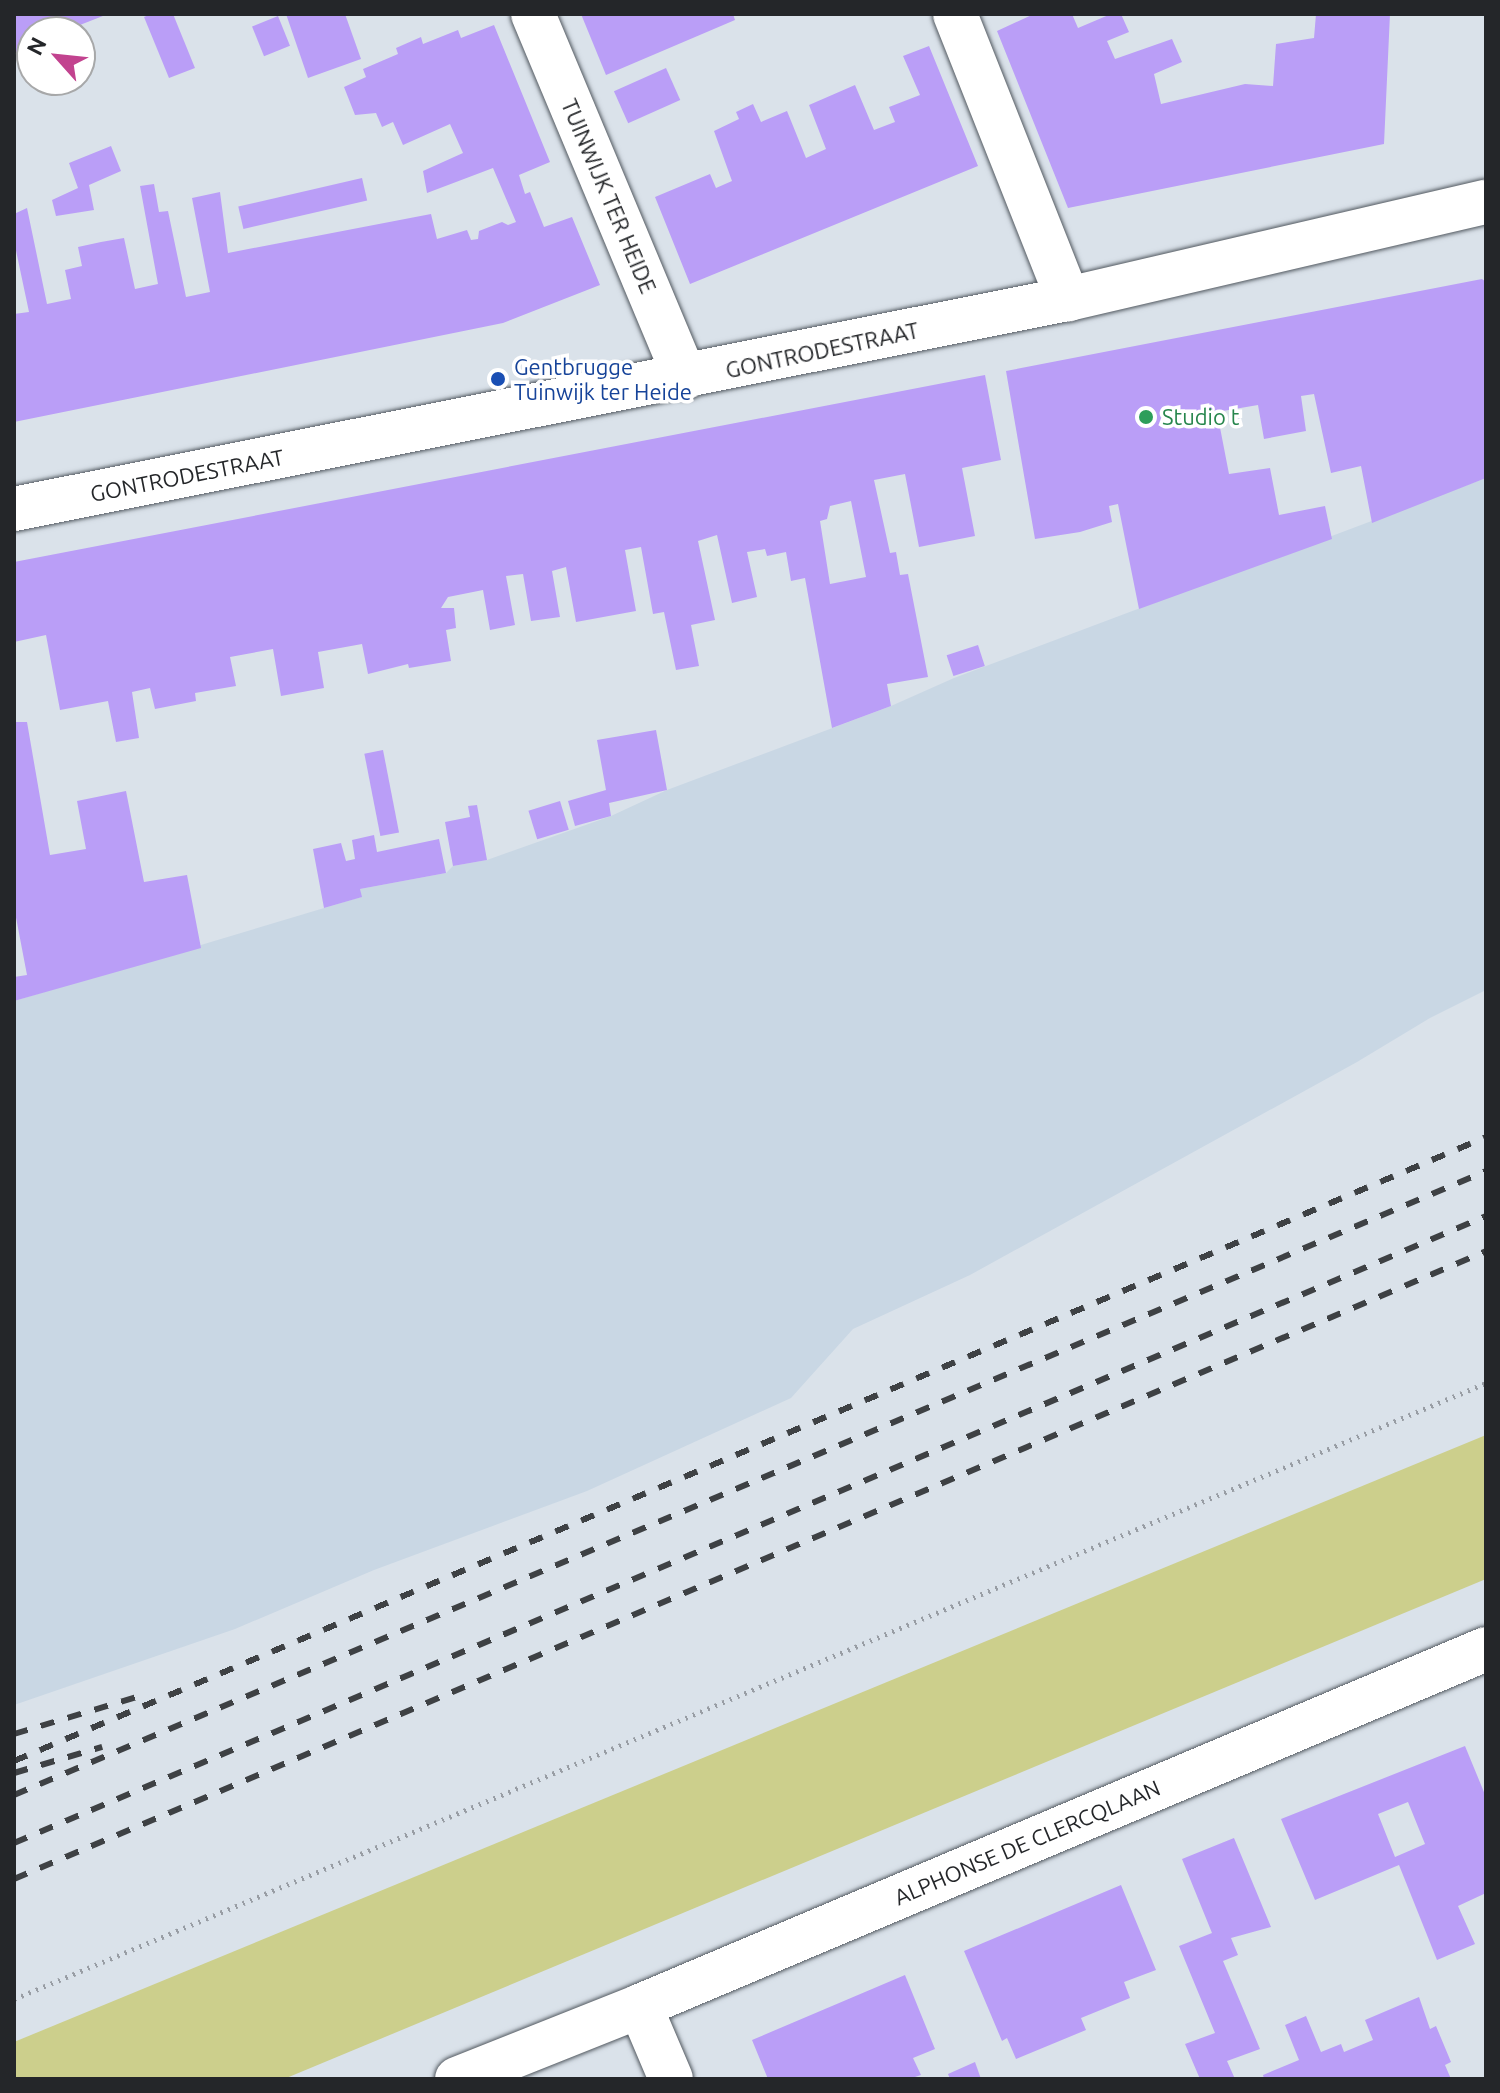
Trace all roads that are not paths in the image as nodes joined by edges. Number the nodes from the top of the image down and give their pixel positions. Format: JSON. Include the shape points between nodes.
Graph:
{"nodes":[{"id":1,"x":533,"y":14,"type":"edge"},
{"id":2,"x":955,"y":14,"type":"edge"},
{"id":3,"x":1486,"y":202,"type":"edge"},
{"id":4,"x":1068,"y":299,"type":"junction"},
{"id":5,"x":685,"y":378,"type":"junction"},
{"id":6,"x":14,"y":509,"type":"edge"},
{"id":7,"x":1486,"y":1649,"type":"edge"},
{"id":8,"x":640,"y":2006,"type":"junction"},
{"id":9,"x":457,"y":2079,"type":"edge"},
{"id":10,"x":671,"y":2079,"type":"edge"}],
"edges":[{"from":1,"to":5,"type":"street","name":"TUINWIJK TER HEIDE"},
{"from":2,"to":4,"type":"street"},
{"from":3,"to":4,"type":"street","name":"GONTRODESTRAAT"},
{"from":4,"to":5,"type":"street","name":"GONTRODESTRAAT"},
{"from":5,"to":6,"type":"street","name":"GONTRODESTRAAT"},
{"from":7,"to":8,"type":"street","name":"ALPHONSE DE CLERCQLAAN"},
{"from":8,"to":9,"type":"street","name":"ALPHONSE DE CLERCQLAAN"},
{"from":8,"to":10,"type":"street"}]}
